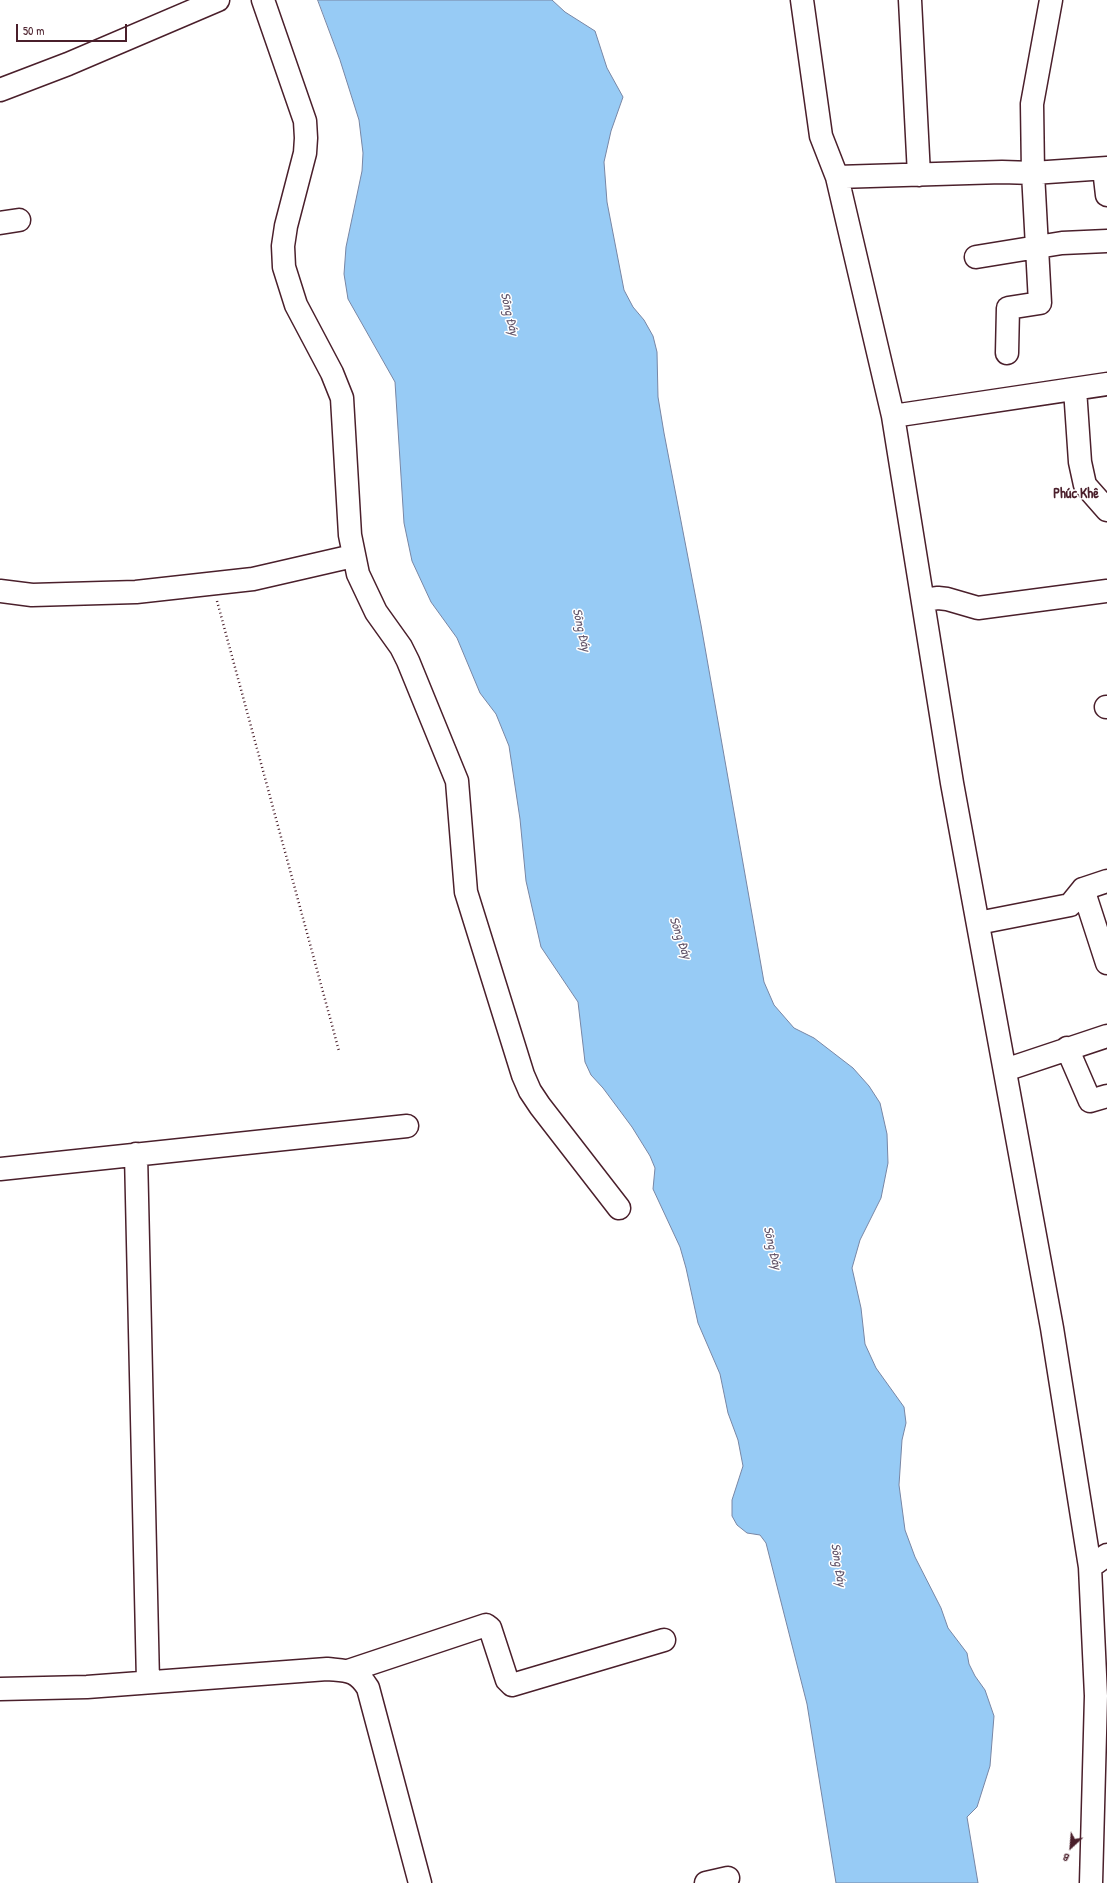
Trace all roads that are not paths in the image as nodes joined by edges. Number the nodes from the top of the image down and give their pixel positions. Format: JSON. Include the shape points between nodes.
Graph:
{"nodes":[{"id":1,"x":218,"y":0,"type":"edge"},
{"id":2,"x":263,"y":0,"type":"edge"},
{"id":3,"x":802,"y":0,"type":"edge"},
{"id":4,"x":910,"y":0,"type":"edge"},
{"id":5,"x":1051,"y":0,"type":"edge"},
{"id":6,"x":0,"y":90,"type":"edge"},
{"id":7,"x":1106,"y":168,"type":"edge"},
{"id":8,"x":1033,"y":173,"type":"junction"},
{"id":9,"x":919,"y":175,"type":"junction"},
{"id":10,"x":837,"y":178,"type":"junction"},
{"id":11,"x":1107,"y":195,"type":"edge"},
{"id":12,"x":1107,"y":241,"type":"edge"},
{"id":13,"x":1037,"y":246,"type":"junction"},
{"id":14,"x":976,"y":257,"type":"dead end"},
{"id":15,"x":1007,"y":353,"type":"dead end"},
{"id":16,"x":1107,"y":384,"type":"edge"},
{"id":17,"x":1075,"y":389,"type":"junction"},
{"id":18,"x":893,"y":416,"type":"junction"},
{"id":19,"x":1107,"y":510,"type":"edge"},
{"id":20,"x":353,"y":556,"type":"junction"},
{"id":21,"x":0,"y":591,"type":"edge"},
{"id":22,"x":1107,"y":591,"type":"edge"},
{"id":23,"x":923,"y":600,"type":"junction"},
{"id":24,"x":1107,"y":882,"type":"edge"},
{"id":25,"x":1083,"y":889,"type":"junction"},
{"id":26,"x":978,"y":923,"type":"junction"},
{"id":27,"x":1107,"y":963,"type":"edge"},
{"id":28,"x":1107,"y":1036,"type":"edge"},
{"id":29,"x":1067,"y":1048,"type":"junction"},
{"id":30,"x":1005,"y":1070,"type":"junction"},
{"id":31,"x":1107,"y":1096,"type":"edge"},
{"id":32,"x":407,"y":1126,"type":"dead end"},
{"id":33,"x":136,"y":1154,"type":"junction"},
{"id":34,"x":0,"y":1169,"type":"edge"},
{"id":35,"x":620,"y":1208,"type":"dead end"},
{"id":36,"x":1099,"y":1561,"type":"edge"},
{"id":37,"x":664,"y":1640,"type":"dead end"},
{"id":38,"x":348,"y":1671,"type":"junction"},
{"id":39,"x":148,"y":1682,"type":"junction"},
{"id":40,"x":0,"y":1689,"type":"edge"},
{"id":41,"x":728,"y":1878,"type":"dead end"},
{"id":42,"x":420,"y":1883,"type":"edge"},
{"id":43,"x":706,"y":1883,"type":"edge"},
{"id":44,"x":1091,"y":1883,"type":"edge"}],
"edges":[{"from":1,"to":6,"type":"street"},
{"from":2,"to":20,"type":"street","via":[[305,127],[304,153],[284,232],[284,267],[296,306],[332,373],[342,398]]},
{"from":3,"to":10,"type":"street","via":[[821,136]]},
{"from":4,"to":9,"type":"street"},
{"from":5,"to":8,"type":"street","via":[[1032,104]]},
{"from":7,"to":8,"type":"street"},
{"from":7,"to":11,"type":"street"},
{"from":8,"to":9,"type":"street"},
{"from":8,"to":13,"type":"street"},
{"from":9,"to":10,"type":"street"},
{"from":10,"to":18,"type":"street"},
{"from":12,"to":13,"type":"street"},
{"from":13,"to":14,"type":"street"},
{"from":13,"to":15,"type":"street","via":[[1040,303],[1008,308]]},
{"from":16,"to":17,"type":"street"},
{"from":17,"to":18,"type":"street"},
{"from":17,"to":19,"type":"street","via":[[1080,462],[1085,485]]},
{"from":18,"to":23,"type":"street"},
{"from":20,"to":21,"type":"street","via":[[253,579],[136,592],[32,595]]},
{"from":20,"to":35,"type":"street","via":[[358,574],[376,612],[408,661],[458,781],[466,892],[523,1075],[540,1106]]},
{"from":22,"to":23,"type":"street","via":[[978,608],[947,599]]},
{"from":23,"to":26,"type":"street"},
{"from":24,"to":25,"type":"street"},
{"from":25,"to":26,"type":"street","via":[[1070,905]]},
{"from":25,"to":27,"type":"street"},
{"from":26,"to":30,"type":"street"},
{"from":28,"to":29,"type":"street"},
{"from":29,"to":30,"type":"street"},
{"from":29,"to":31,"type":"street","via":[[1090,1101]]},
{"from":30,"to":36,"type":"street","via":[[1052,1328]]},
{"from":32,"to":33,"type":"street"},
{"from":33,"to":34,"type":"street"},
{"from":33,"to":39,"type":"street"},
{"from":36,"to":44,"type":"street"},
{"from":37,"to":38,"type":"street","via":[[510,1685],[490,1628],[486,1625]]},
{"from":38,"to":39,"type":"street","via":[[327,1669]]},
{"from":38,"to":42,"type":"street","via":[[361,1677],[368,1688]]},
{"from":39,"to":40,"type":"street","via":[[87,1687]]},
{"from":41,"to":43,"type":"street"}]}
